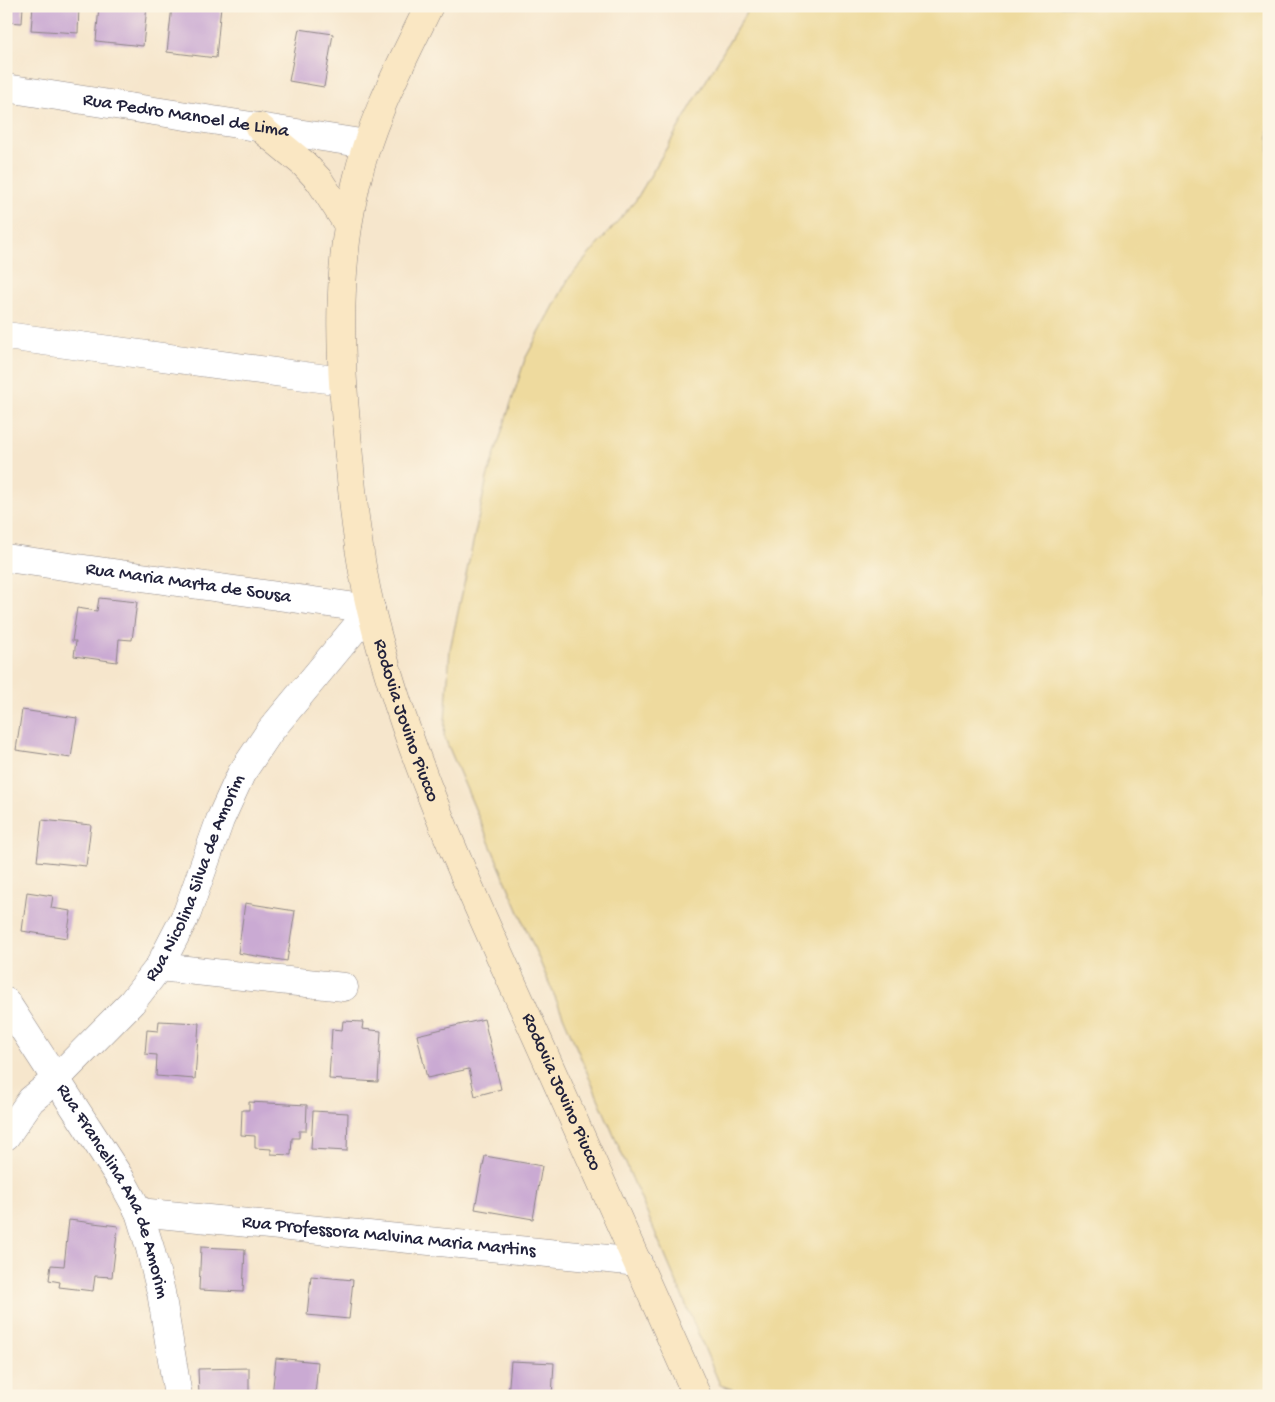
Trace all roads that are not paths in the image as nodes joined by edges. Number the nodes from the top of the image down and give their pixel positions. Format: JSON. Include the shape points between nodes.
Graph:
{"nodes":[{"id":1,"x":429,"y":6,"type":"edge"},
{"id":2,"x":6,"y":88,"type":"edge"},
{"id":3,"x":259,"y":127,"type":"junction"},
{"id":4,"x":367,"y":144,"type":"junction"},
{"id":5,"x":348,"y":225,"type":"junction"},
{"id":6,"x":6,"y":336,"type":"edge"},
{"id":7,"x":342,"y":381,"type":"junction"},
{"id":8,"x":6,"y":558,"type":"edge"},
{"id":9,"x":371,"y":609,"type":"junction"},
{"id":10,"x":159,"y":967,"type":"junction"},
{"id":11,"x":344,"y":987,"type":"dead end"},
{"id":12,"x":6,"y":1002,"type":"edge"},
{"id":13,"x":55,"y":1080,"type":"junction"},
{"id":14,"x":6,"y":1136,"type":"edge"},
{"id":15,"x":139,"y":1212,"type":"junction"},
{"id":16,"x":638,"y":1262,"type":"junction"},
{"id":17,"x":178,"y":1396,"type":"edge"},
{"id":18,"x":697,"y":1396,"type":"edge"}],
"edges":[{"from":1,"to":4,"type":"main road","name":"Rodovia Jovino Piucco","via":[[386,93]]},
{"from":2,"to":3,"type":"street","name":"Rua Pedro Manoel de Lima"},
{"from":3,"to":4,"type":"street","name":"Rua Pedro Manoel de Lima"},
{"from":3,"to":5,"type":"main road","via":[[319,180]]},
{"from":4,"to":5,"type":"main road","name":"Rodovia Jovino Piucco"},
{"from":5,"to":7,"type":"main road","name":"Rodovia Jovino Piucco"},
{"from":6,"to":7,"type":"street"},
{"from":7,"to":9,"type":"main road","name":"Rodovia Jovino Piucco","via":[[352,493]]},
{"from":8,"to":9,"type":"street","name":"Rua Maria Marta de Sousa"},
{"from":9,"to":10,"type":"street","name":"Rua Nicolina Silva de Amorim","via":[[270,731],[241,774],[220,820],[187,913]]},
{"from":9,"to":16,"type":"main road","name":"Rodovia Jovino Piucco","via":[[411,743],[457,861]]},
{"from":10,"to":11,"type":"street"},
{"from":10,"to":13,"type":"street","name":"Rua Nicolina Silva de Amorim","via":[[132,1002]]},
{"from":12,"to":13,"type":"street","name":"Rua Francelina Ana de Amorim"},
{"from":13,"to":14,"type":"street","name":"Rua Nicolina Silva de Amorim","via":[[31,1100]]},
{"from":13,"to":15,"type":"street","name":"Rua Francelina Ana de Amorim"},
{"from":15,"to":16,"type":"street","name":"Rua Professora Malvina Maria Martins"},
{"from":15,"to":17,"type":"street","name":"Rua Francelina Ana de Amorim","via":[[161,1292]]},
{"from":16,"to":18,"type":"main road","name":"Rodovia Jovino Piucco"}]}
